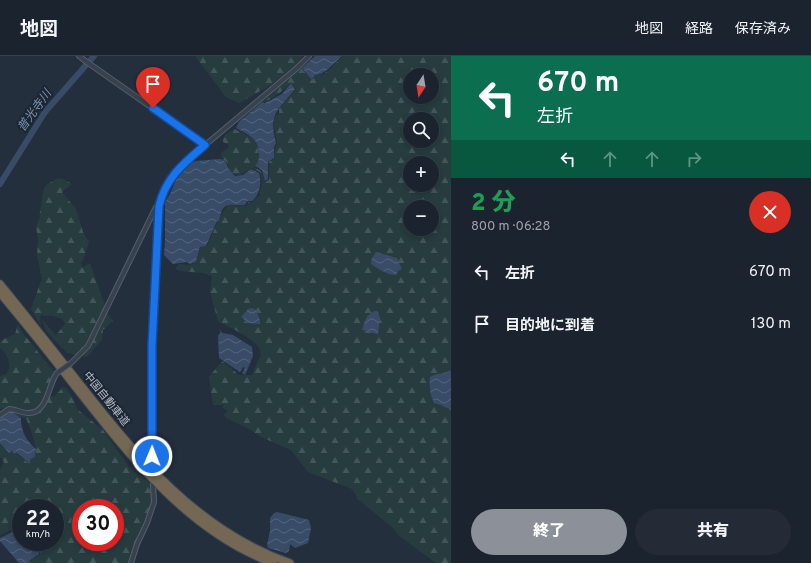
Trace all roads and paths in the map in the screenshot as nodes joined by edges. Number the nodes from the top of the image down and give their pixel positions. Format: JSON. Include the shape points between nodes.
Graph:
{"nodes":[{"id":1,"x":79,"y":56,"type":"edge"},
{"id":2,"x":309,"y":56,"type":"edge"},
{"id":3,"x":84,"y":60,"type":"joint"},
{"id":4,"x":205,"y":145,"type":"junction"},
{"id":5,"x":159,"y":206,"type":"junction"},
{"id":6,"x":0,"y":284,"type":"edge"},
{"id":7,"x":0,"y":293,"type":"edge"},
{"id":8,"x":0,"y":415,"type":"edge"},
{"id":9,"x":152,"y":464,"type":"dead end"},
{"id":10,"x":153,"y":485,"type":"dead end"},
{"id":11,"x":132,"y":563,"type":"edge"},
{"id":12,"x":273,"y":563,"type":"edge"},
{"id":13,"x":290,"y":563,"type":"edge"}],
"edges":[{"from":1,"to":3,"type":"street"},
{"from":2,"to":4,"type":"street"},
{"from":3,"to":4,"type":"street"},
{"from":4,"to":5,"type":"street","via":[[175,172]]},
{"from":5,"to":8,"type":"street","bridge":true,"via":[[156,207],[88,346],[57,373],[47,398],[39,409],[33,413],[10,409]]},
{"from":5,"to":9,"type":"street","via":[[152,346]]},
{"from":6,"to":13,"type":"highway","name":"中国自動車道","via":[[122,436],[162,480],[196,511],[225,532]]},
{"from":7,"to":12,"type":"highway","name":"中国自動車道","via":[[103,423],[158,484],[207,526],[238,546]]},
{"from":10,"to":11,"type":"street","via":[[154,502]]}]}
